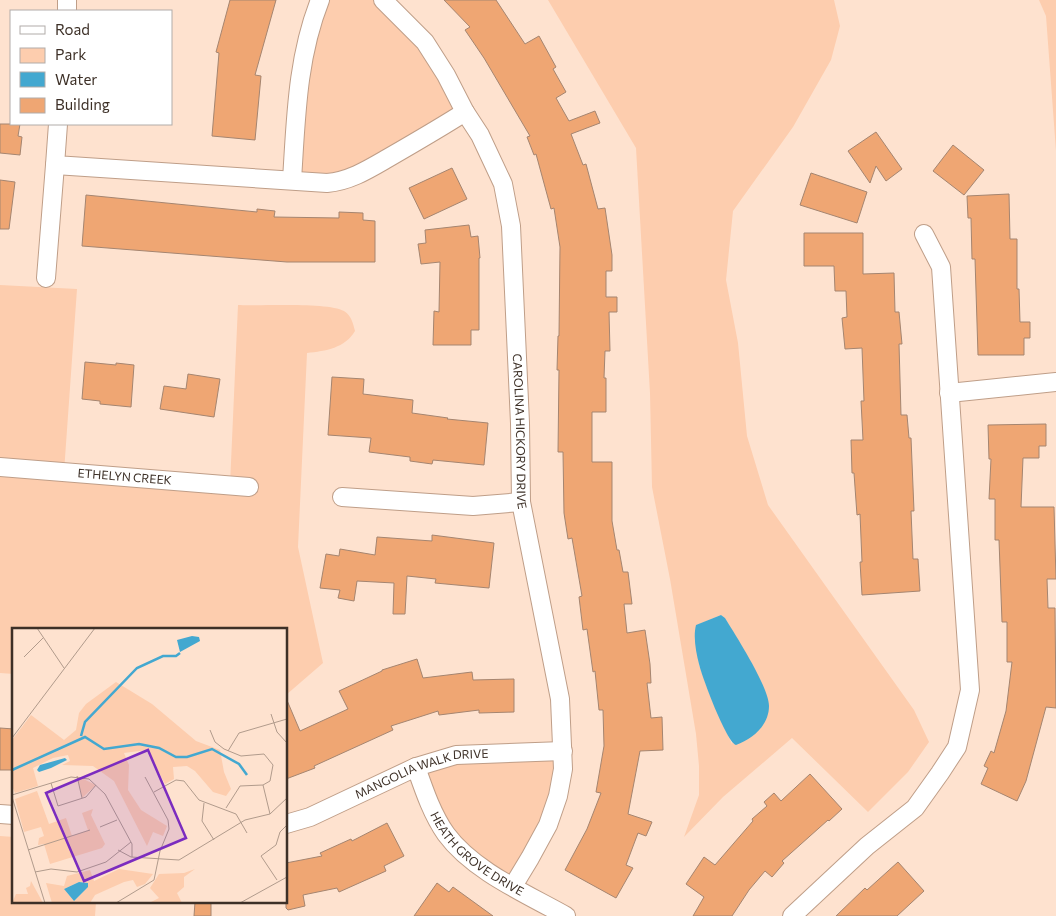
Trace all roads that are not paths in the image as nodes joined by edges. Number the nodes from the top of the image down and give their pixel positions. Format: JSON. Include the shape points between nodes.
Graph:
{"nodes":[{"id":1,"x":320,"y":0,"type":"edge"},
{"id":2,"x":382,"y":0,"type":"edge"},
{"id":3,"x":465,"y":112,"type":"junction"},
{"id":4,"x":58,"y":125,"type":"edge"},
{"id":5,"x":55,"y":165,"type":"junction"},
{"id":6,"x":292,"y":180,"type":"junction"},
{"id":7,"x":924,"y":234,"type":"dead end"},
{"id":8,"x":46,"y":278,"type":"dead end"},
{"id":9,"x":1056,"y":382,"type":"edge"},
{"id":10,"x":949,"y":392,"type":"junction"},
{"id":11,"x":0,"y":467,"type":"edge"},
{"id":12,"x":249,"y":487,"type":"dead end"},
{"id":13,"x":342,"y":497,"type":"dead end"},
{"id":14,"x":521,"y":502,"type":"junction"},
{"id":15,"x":563,"y":751,"type":"junction"},
{"id":16,"x":416,"y":767,"type":"junction"},
{"id":17,"x":288,"y":823,"type":"edge"},
{"id":18,"x":513,"y":886,"type":"junction"},
{"id":19,"x":566,"y":916,"type":"edge"},
{"id":20,"x":792,"y":916,"type":"edge"}],
"edges":[{"from":1,"to":6,"type":"street","via":[[300,69]]},
{"from":2,"to":3,"type":"street","name":"CAROLINA HICKORY DRIVE","via":[[425,42]]},
{"from":3,"to":6,"type":"street","via":[[344,180],[327,183]]},
{"from":3,"to":14,"type":"street","name":"CAROLINA HICKORY DRIVE","via":[[480,135],[503,184],[511,226]]},
{"from":4,"to":5,"type":"street"},
{"from":5,"to":6,"type":"street"},
{"from":5,"to":8,"type":"street"},
{"from":7,"to":10,"type":"street","via":[[940,267]]},
{"from":9,"to":10,"type":"street"},
{"from":10,"to":20,"type":"street","via":[[970,690],[957,747],[914,808],[867,846]]},
{"from":11,"to":12,"type":"street","name":"ETHELYN CREEK"},
{"from":13,"to":14,"type":"street","via":[[457,506]]},
{"from":14,"to":15,"type":"street","name":"CAROLINA HICKORY DRIVE","via":[[560,699]]},
{"from":15,"to":16,"type":"street","name":"MANGOLIA WALK DRIVE","via":[[456,755]]},
{"from":15,"to":18,"type":"street","name":"CAROLINA HICKORY DRIVE","via":[[561,782],[548,825]]},
{"from":16,"to":17,"type":"street","name":"MANGOLIA WALK DRIVE","via":[[310,817]]},
{"from":16,"to":18,"type":"street","name":"HEATH GROVE DRIVE","via":[[428,800],[446,834],[470,858]]},
{"from":18,"to":19,"type":"street","name":"HEATH GROVE DRIVE"}]}
